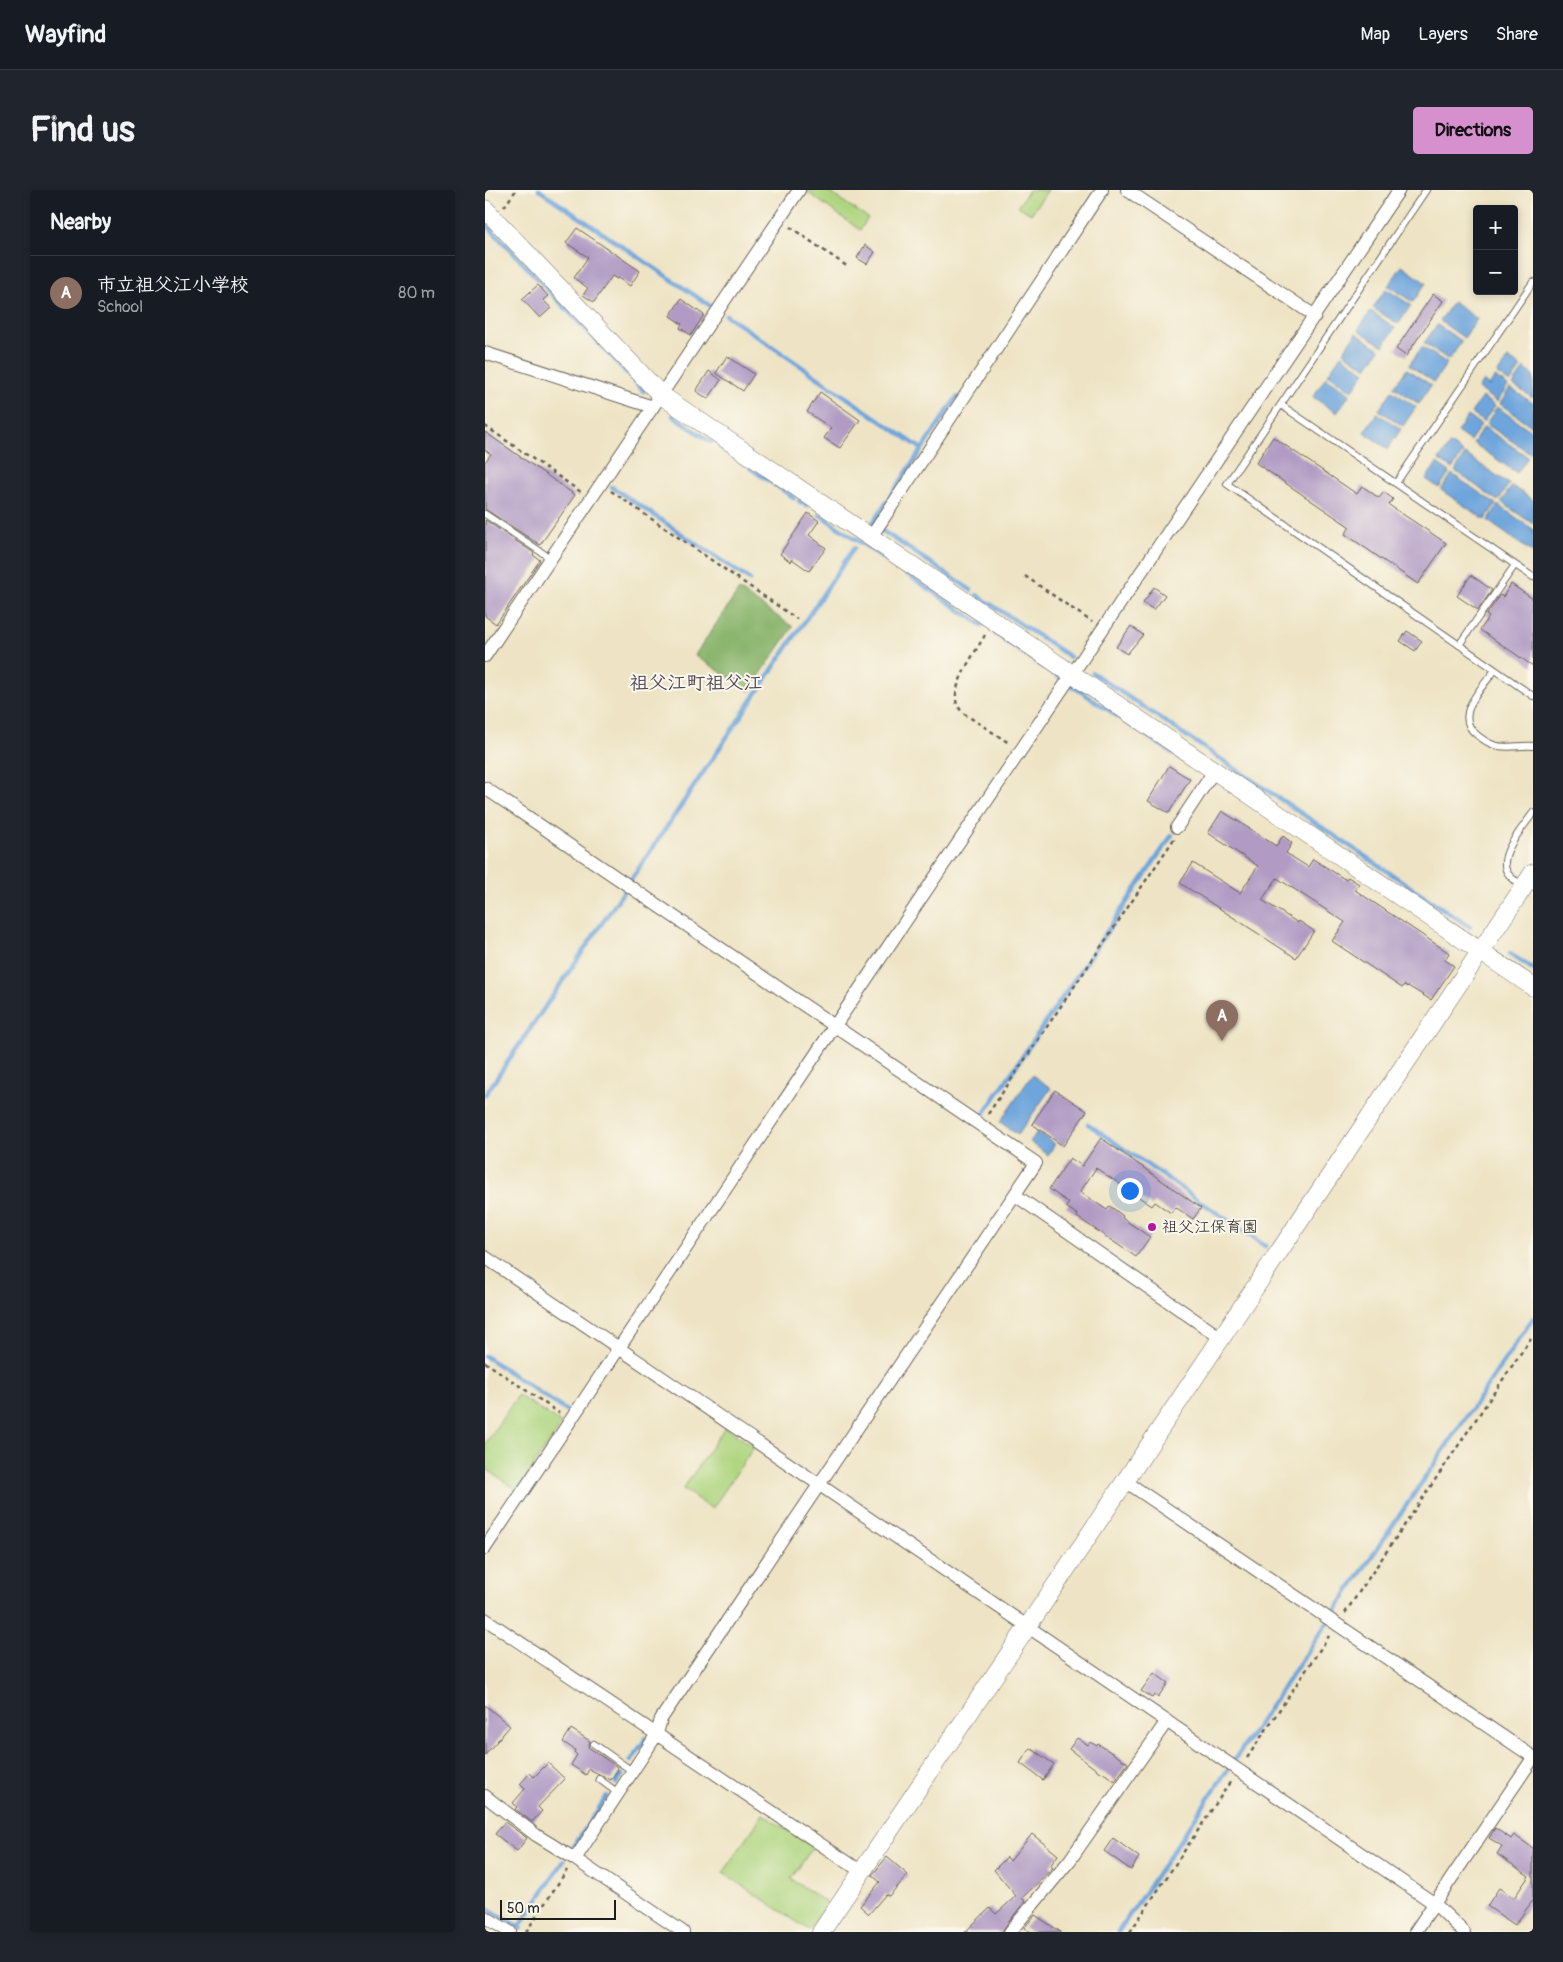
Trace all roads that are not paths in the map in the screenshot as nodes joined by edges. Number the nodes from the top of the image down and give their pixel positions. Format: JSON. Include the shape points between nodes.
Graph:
{"nodes":[{"id":1,"x":799,"y":190,"type":"edge"},
{"id":2,"x":1102,"y":190,"type":"edge"},
{"id":3,"x":1127,"y":190,"type":"edge"},
{"id":4,"x":1399,"y":190,"type":"edge"},
{"id":5,"x":1426,"y":190,"type":"edge"},
{"id":6,"x":485,"y":209,"type":"edge"},
{"id":7,"x":1533,"y":282,"type":"edge"},
{"id":8,"x":1315,"y":316,"type":"junction"},
{"id":9,"x":485,"y":352,"type":"edge"},
{"id":10,"x":657,"y":401,"type":"junction"},
{"id":11,"x":1281,"y":405,"type":"junction"},
{"id":12,"x":1396,"y":483,"type":"junction"},
{"id":13,"x":485,"y":514,"type":"edge"},
{"id":14,"x":871,"y":537,"type":"junction"},
{"id":15,"x":550,"y":558,"type":"junction"},
{"id":16,"x":1515,"y":565,"type":"junction"},
{"id":17,"x":1533,"y":577,"type":"edge"},
{"id":18,"x":1459,"y":645,"type":"junction"},
{"id":19,"x":485,"y":656,"type":"edge"},
{"id":20,"x":1495,"y":670,"type":"junction"},
{"id":21,"x":1071,"y":675,"type":"junction"},
{"id":22,"x":1533,"y":696,"type":"edge"},
{"id":23,"x":1533,"y":746,"type":"edge"},
{"id":24,"x":1214,"y":771,"type":"junction"},
{"id":25,"x":485,"y":788,"type":"edge"},
{"id":26,"x":1533,"y":813,"type":"edge"},
{"id":27,"x":1177,"y":827,"type":"road end"},
{"id":28,"x":1529,"y":879,"type":"edge"},
{"id":29,"x":1480,"y":951,"type":"junction"},
{"id":30,"x":1533,"y":987,"type":"edge"},
{"id":31,"x":834,"y":1027,"type":"junction"},
{"id":32,"x":1015,"y":1195,"type":"junction"},
{"id":33,"x":485,"y":1257,"type":"edge"},
{"id":34,"x":1221,"y":1338,"type":"junction"},
{"id":35,"x":619,"y":1350,"type":"junction"},
{"id":36,"x":1125,"y":1481,"type":"junction"},
{"id":37,"x":819,"y":1485,"type":"junction"},
{"id":38,"x":485,"y":1548,"type":"edge"},
{"id":39,"x":485,"y":1619,"type":"edge"},
{"id":40,"x":1028,"y":1626,"type":"junction"},
{"id":41,"x":1167,"y":1721,"type":"junction"},
{"id":42,"x":657,"y":1734,"type":"junction"},
{"id":43,"x":594,"y":1744,"type":"dead end"},
{"id":44,"x":1533,"y":1757,"type":"edge"},
{"id":45,"x":632,"y":1771,"type":"junction"},
{"id":46,"x":599,"y":1779,"type":"dead end"},
{"id":47,"x":618,"y":1792,"type":"junction"},
{"id":48,"x":485,"y":1796,"type":"edge"},
{"id":49,"x":575,"y":1859,"type":"junction"},
{"id":50,"x":861,"y":1872,"type":"junction"},
{"id":51,"x":1435,"y":1904,"type":"junction"},
{"id":52,"x":485,"y":1917,"type":"edge"},
{"id":53,"x":510,"y":1932,"type":"edge"},
{"id":54,"x":683,"y":1932,"type":"edge"},
{"id":55,"x":821,"y":1932,"type":"edge"},
{"id":56,"x":1010,"y":1932,"type":"edge"},
{"id":57,"x":1415,"y":1932,"type":"edge"},
{"id":58,"x":1464,"y":1932,"type":"edge"}],
"edges":[{"from":1,"to":10,"type":"street"},
{"from":2,"to":14,"type":"street"},
{"from":3,"to":8,"type":"street"},
{"from":4,"to":8,"type":"street"},
{"from":5,"to":11,"type":"lane"},
{"from":6,"to":10,"type":"street"},
{"from":7,"to":12,"type":"lane"},
{"from":8,"to":21,"type":"street"},
{"from":9,"to":10,"type":"street"},
{"from":10,"to":14,"type":"street"},
{"from":10,"to":15,"type":"street"},
{"from":11,"to":12,"type":"lane"},
{"from":11,"to":18,"type":"lane","via":[[1227,484]]},
{"from":12,"to":16,"type":"lane"},
{"from":13,"to":15,"type":"lane"},
{"from":14,"to":21,"type":"street"},
{"from":15,"to":19,"type":"street"},
{"from":16,"to":17,"type":"lane"},
{"from":16,"to":18,"type":"lane"},
{"from":18,"to":20,"type":"lane"},
{"from":20,"to":22,"type":"lane"},
{"from":20,"to":23,"type":"lane","via":[[1469,706],[1466,717],[1470,730],[1495,746]]},
{"from":21,"to":24,"type":"street"},
{"from":21,"to":31,"type":"street"},
{"from":24,"to":27,"type":"street"},
{"from":24,"to":29,"type":"street"},
{"from":25,"to":31,"type":"street"},
{"from":26,"to":28,"type":"lane","via":[[1506,852],[1503,864],[1509,875]]},
{"from":28,"to":29,"type":"street"},
{"from":29,"to":30,"type":"street"},
{"from":29,"to":34,"type":"street"},
{"from":31,"to":32,"type":"street","via":[[1036,1163]]},
{"from":31,"to":35,"type":"street"},
{"from":32,"to":34,"type":"street"},
{"from":32,"to":37,"type":"street"},
{"from":33,"to":35,"type":"street"},
{"from":34,"to":36,"type":"street"},
{"from":35,"to":37,"type":"street"},
{"from":35,"to":38,"type":"street"},
{"from":36,"to":40,"type":"street"},
{"from":36,"to":44,"type":"street"},
{"from":37,"to":40,"type":"street"},
{"from":37,"to":42,"type":"street","via":[[661,1719]]},
{"from":39,"to":42,"type":"street"},
{"from":40,"to":41,"type":"street"},
{"from":40,"to":50,"type":"street"},
{"from":41,"to":51,"type":"street"},
{"from":41,"to":56,"type":"street","via":[[1070,1860]]},
{"from":42,"to":45,"type":"street"},
{"from":42,"to":50,"type":"street"},
{"from":43,"to":45,"type":"lane"},
{"from":44,"to":51,"type":"street"},
{"from":45,"to":47,"type":"street"},
{"from":46,"to":47,"type":"lane"},
{"from":47,"to":49,"type":"street"},
{"from":48,"to":49,"type":"street","via":[[536,1835]]},
{"from":49,"to":54,"type":"street"},
{"from":50,"to":55,"type":"street"},
{"from":51,"to":57,"type":"street"},
{"from":51,"to":58,"type":"street"},
{"from":52,"to":53,"type":"street"}]}
